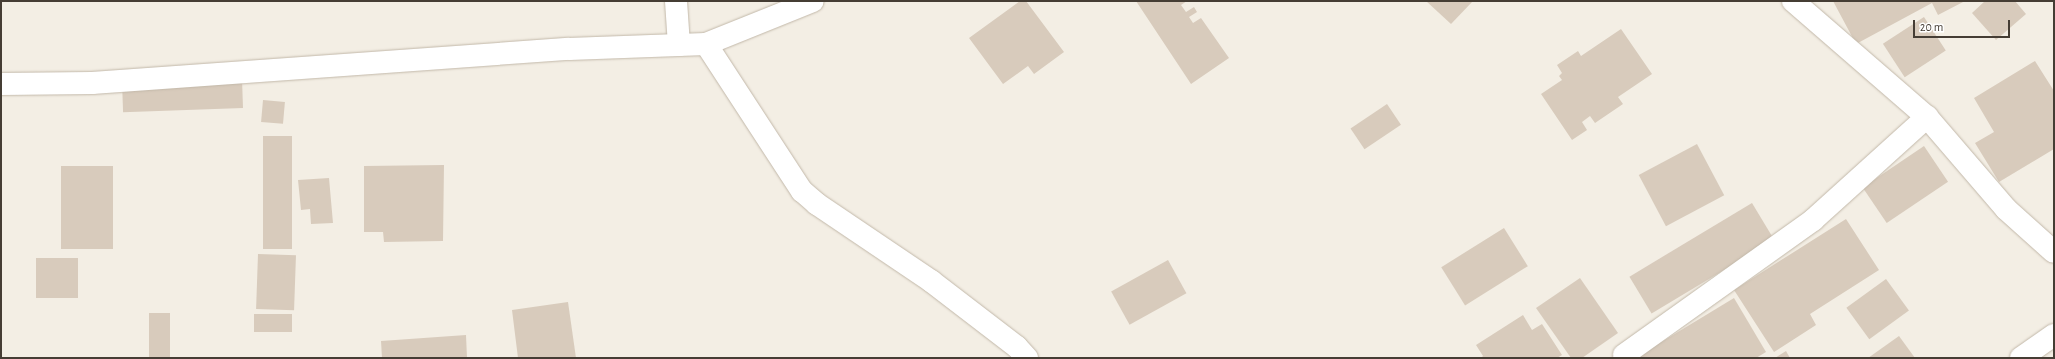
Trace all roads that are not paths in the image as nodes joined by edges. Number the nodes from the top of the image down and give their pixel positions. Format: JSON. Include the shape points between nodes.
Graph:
{"nodes":[{"id":1,"x":676,"y":1,"type":"edge"},
{"id":2,"x":813,"y":1,"type":"edge"},
{"id":3,"x":1794,"y":1,"type":"edge"},
{"id":4,"x":679,"y":44,"type":"junction"},
{"id":5,"x":706,"y":44,"type":"junction"},
{"id":6,"x":1,"y":84,"type":"edge"},
{"id":7,"x":1927,"y":117,"type":"junction"},
{"id":8,"x":2054,"y":252,"type":"edge"},
{"id":9,"x":2054,"y":335,"type":"edge"},
{"id":10,"x":1624,"y":355,"type":"dead end"},
{"id":11,"x":1027,"y":358,"type":"edge"},
{"id":12,"x":2021,"y":358,"type":"edge"}],
"edges":[{"from":1,"to":4,"type":"street"},
{"from":2,"to":5,"type":"street"},
{"from":3,"to":7,"type":"street"},
{"from":4,"to":5,"type":"street"},
{"from":4,"to":6,"type":"street","via":[[569,49],[92,83]]},
{"from":5,"to":11,"type":"street","via":[[802,191],[817,204],[931,281],[1017,347]]},
{"from":7,"to":8,"type":"street","via":[[2006,209]]},
{"from":7,"to":10,"type":"street","via":[[1813,220]]},
{"from":9,"to":12,"type":"street"}]}
